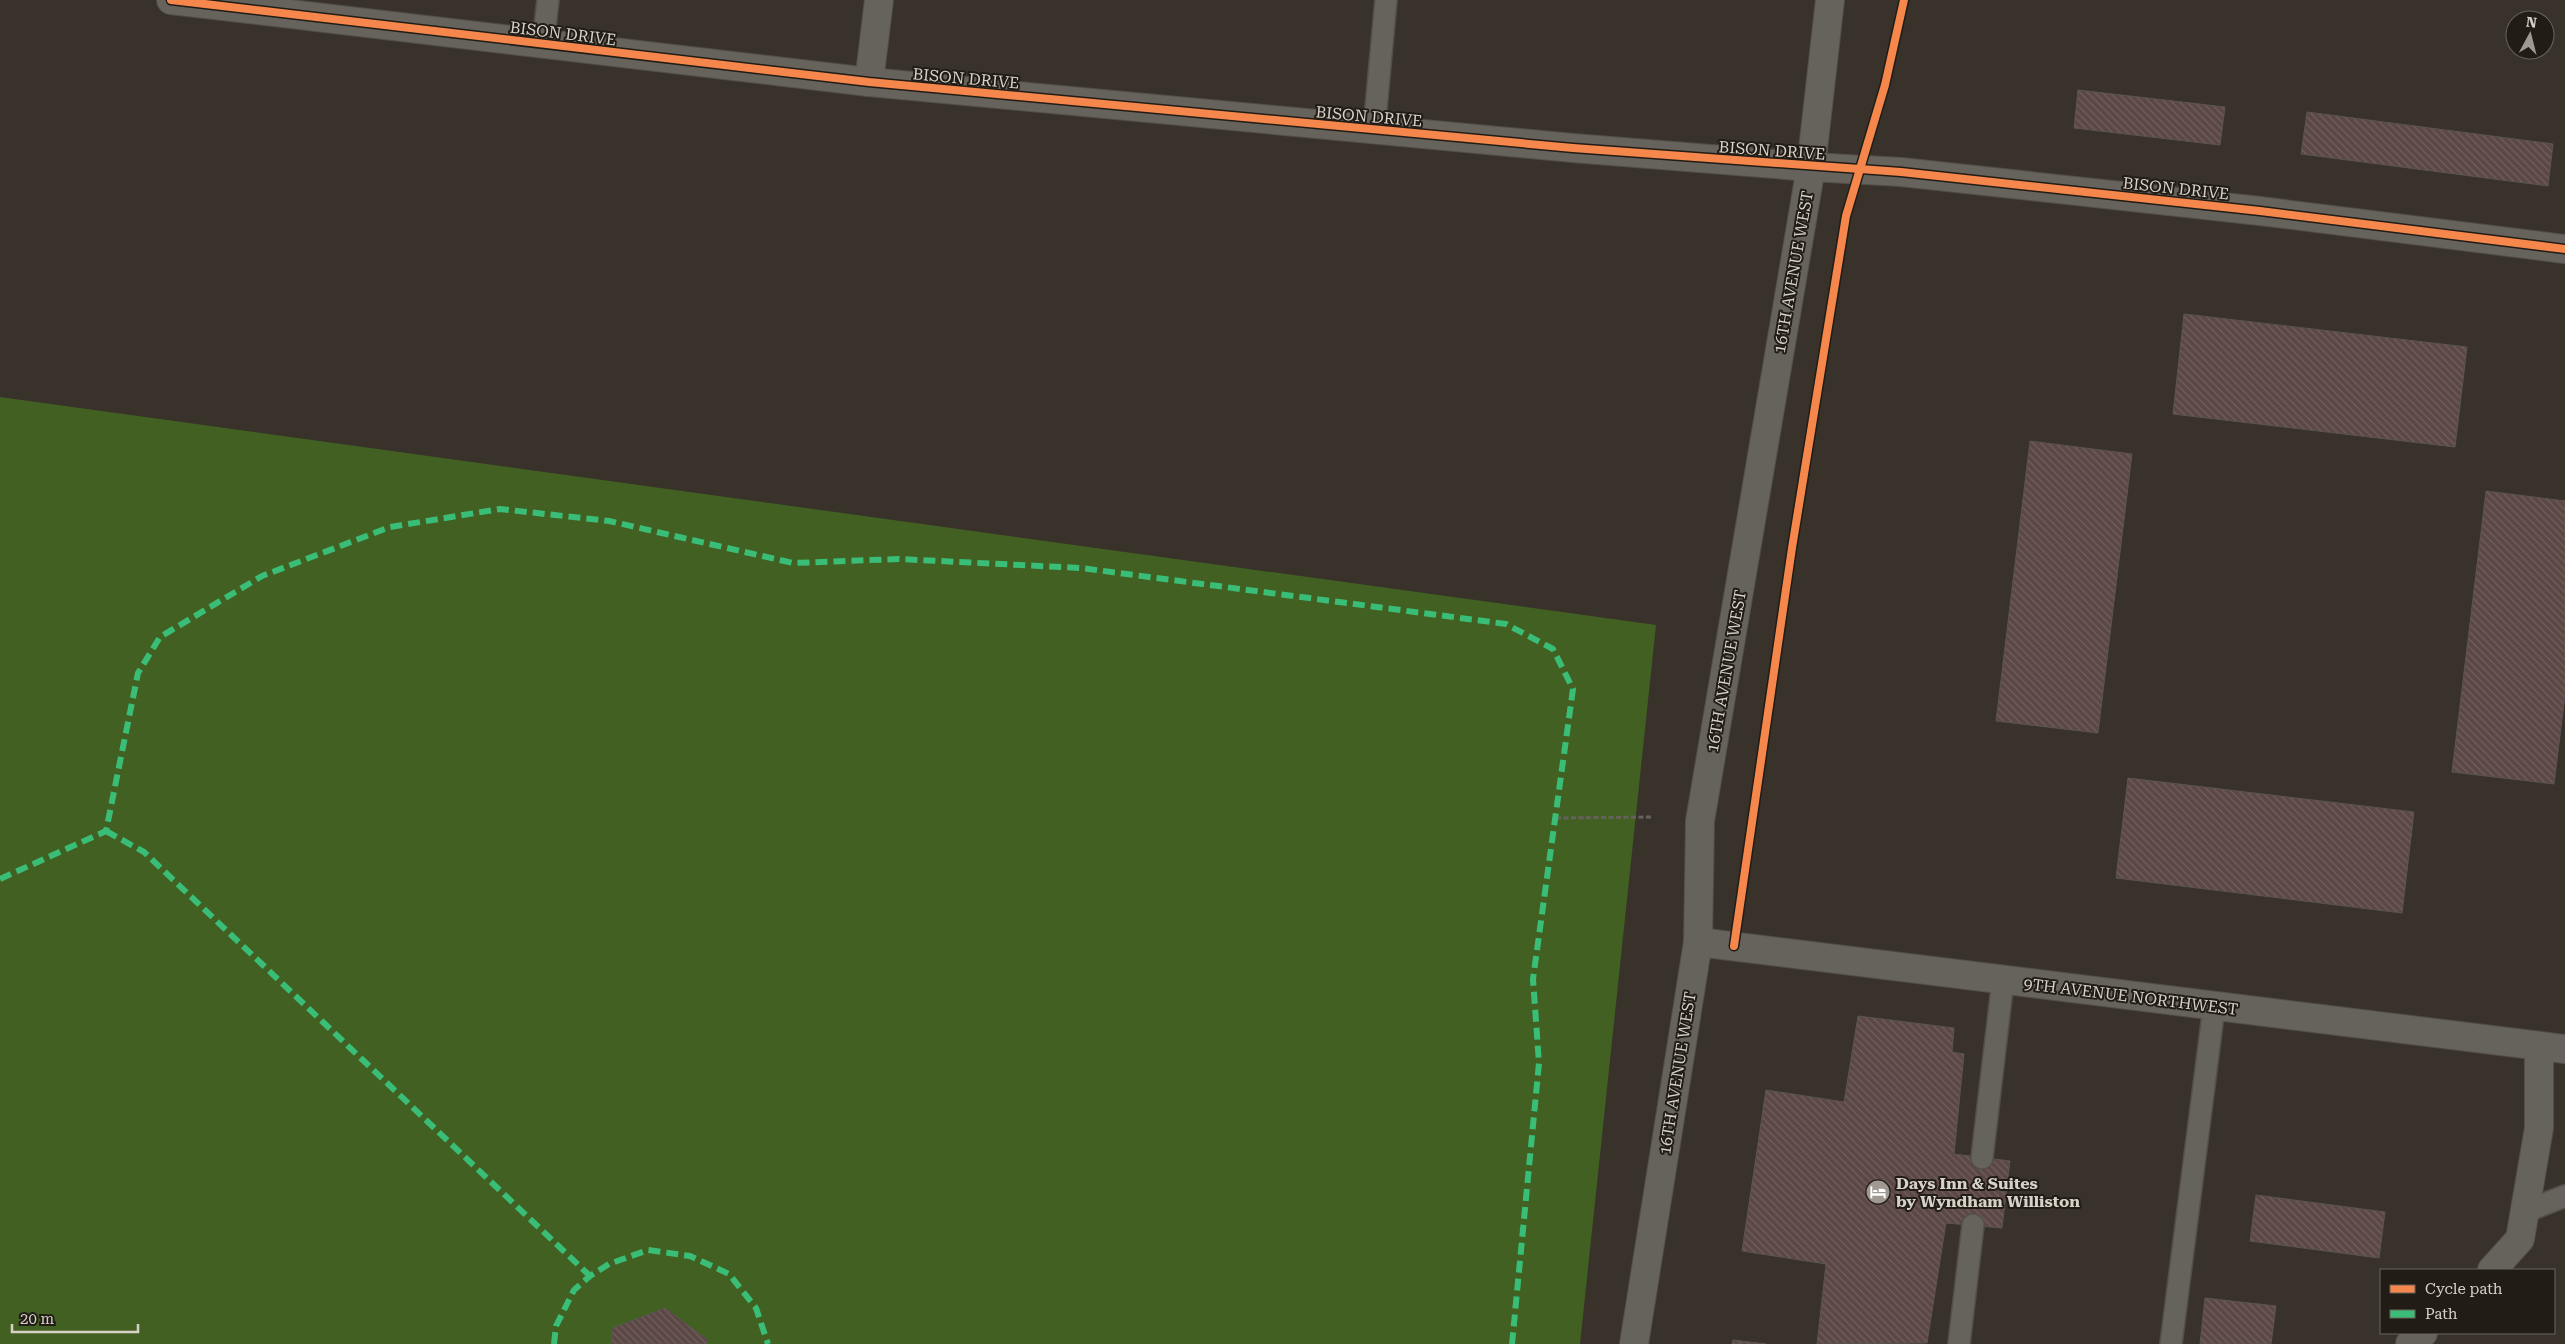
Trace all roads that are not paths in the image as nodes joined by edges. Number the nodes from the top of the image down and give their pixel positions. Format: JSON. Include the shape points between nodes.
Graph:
{"nodes":[{"id":1,"x":171,"y":0,"type":"edge"},
{"id":2,"x":548,"y":0,"type":"edge"},
{"id":3,"x":879,"y":0,"type":"edge"},
{"id":4,"x":1386,"y":0,"type":"edge"},
{"id":5,"x":1830,"y":0,"type":"edge"},
{"id":6,"x":543,"y":45,"type":"junction"},
{"id":7,"x":869,"y":82,"type":"junction"},
{"id":8,"x":1374,"y":130,"type":"junction"},
{"id":9,"x":1811,"y":167,"type":"junction"},
{"id":10,"x":2565,"y":249,"type":"edge"},
{"id":11,"x":1698,"y":942,"type":"junction"},
{"id":12,"x":2003,"y":980,"type":"junction"},
{"id":13,"x":2214,"y":1006,"type":"junction"},
{"id":14,"x":2552,"y":1048,"type":"edge"},
{"id":15,"x":1982,"y":1158,"type":"dead end"},
{"id":16,"x":2564,"y":1199,"type":"edge"},
{"id":17,"x":2524,"y":1212,"type":"junction"},
{"id":18,"x":1973,"y":1225,"type":"dead end"},
{"id":19,"x":2493,"y":1269,"type":"edge"},
{"id":20,"x":2422,"y":1334,"type":"edge"},
{"id":21,"x":1634,"y":1344,"type":"edge"},
{"id":22,"x":1958,"y":1344,"type":"edge"},
{"id":23,"x":2171,"y":1344,"type":"edge"},
{"id":24,"x":2410,"y":1344,"type":"edge"}],
"edges":[{"from":1,"to":6,"type":"street","name":"BISON DRIVE"},
{"from":2,"to":6,"type":"lane"},
{"from":3,"to":7,"type":"street"},
{"from":4,"to":8,"type":"lane"},
{"from":5,"to":9,"type":"street","name":"16TH AVENUE WEST"},
{"from":6,"to":7,"type":"street","name":"BISON DRIVE"},
{"from":7,"to":8,"type":"street","name":"BISON DRIVE"},
{"from":8,"to":9,"type":"street","name":"BISON DRIVE"},
{"from":9,"to":10,"type":"street","name":"BISON DRIVE","via":[[1901,172],[2260,211]]},
{"from":9,"to":11,"type":"street","name":"16TH AVENUE WEST","via":[[1700,821]]},
{"from":11,"to":12,"type":"street","name":"9TH AVENUE NORTHWEST"},
{"from":11,"to":21,"type":"street","name":"16TH AVENUE WEST"},
{"from":12,"to":13,"type":"street","name":"9TH AVENUE NORTHWEST"},
{"from":12,"to":15,"type":"lane"},
{"from":13,"to":14,"type":"street","name":"9TH AVENUE NORTHWEST"},
{"from":13,"to":23,"type":"lane"},
{"from":14,"to":17,"type":"street"},
{"from":16,"to":17,"type":"lane"},
{"from":17,"to":19,"type":"street","via":[[2520,1239]]},
{"from":18,"to":22,"type":"lane"},
{"from":20,"to":24,"type":"street"}]}
